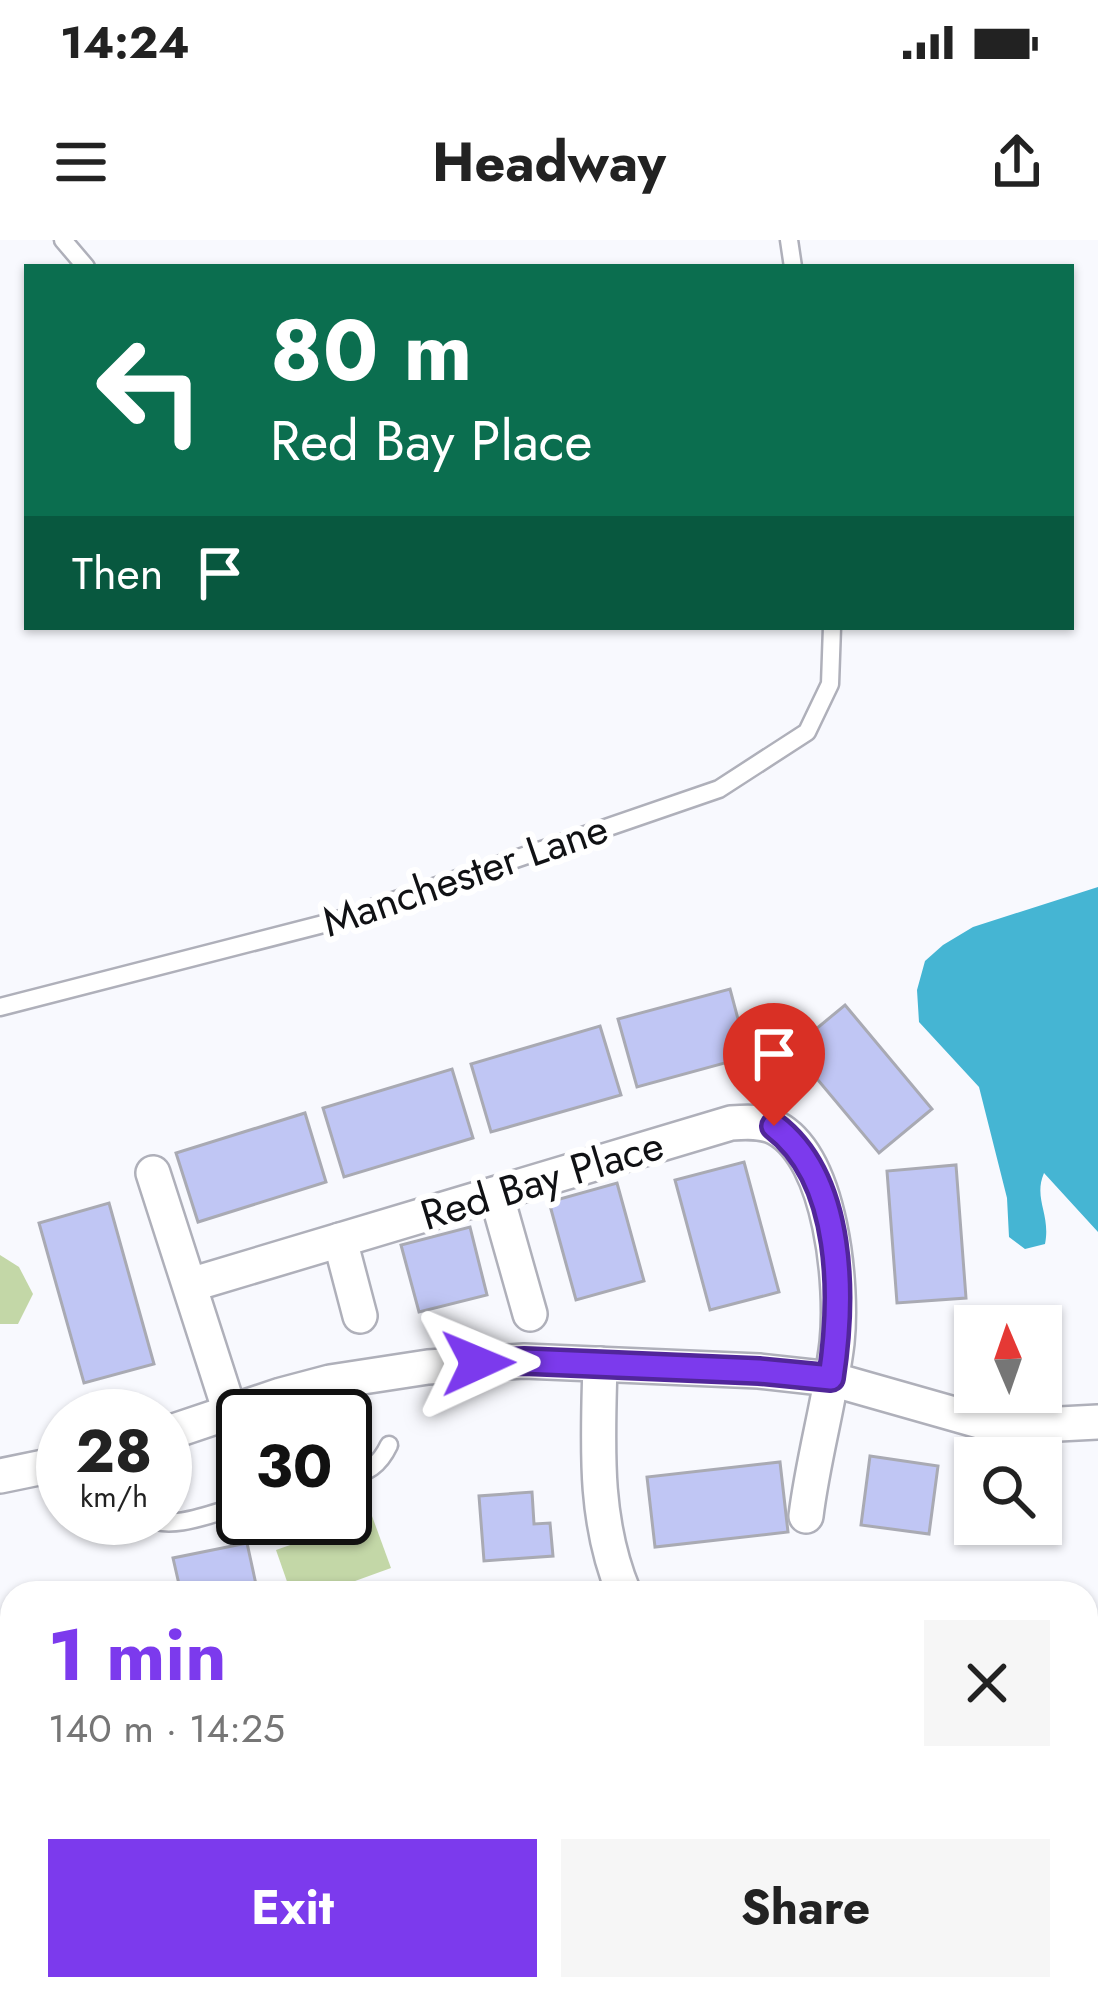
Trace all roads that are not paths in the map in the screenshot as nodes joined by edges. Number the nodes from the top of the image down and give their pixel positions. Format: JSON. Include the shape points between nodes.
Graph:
{"nodes":[{"id":1,"x":63,"y":240,"type":"edge"},
{"id":2,"x":83,"y":264,"type":"edge"},
{"id":3,"x":832,"y":630,"type":"edge"},
{"id":4,"x":0,"y":1007,"type":"edge"},
{"id":5,"x":153,"y":1173,"type":"dead end"},
{"id":6,"x":496,"y":1194,"type":"junction"},
{"id":7,"x":340,"y":1240,"type":"junction"},
{"id":8,"x":190,"y":1285,"type":"junction"},
{"id":9,"x":530,"y":1314,"type":"dead end"},
{"id":10,"x":360,"y":1316,"type":"dead end"},
{"id":11,"x":600,"y":1364,"type":"junction"},
{"id":12,"x":831,"y":1378,"type":"junction"},
{"id":13,"x":223,"y":1389,"type":"edge"},
{"id":14,"x":306,"y":1389,"type":"edge"},
{"id":15,"x":1098,"y":1422,"type":"edge"},
{"id":16,"x":388,"y":1444,"type":"dead end"},
{"id":17,"x":372,"y":1468,"type":"edge"},
{"id":18,"x":36,"y":1469,"type":"edge"},
{"id":19,"x":0,"y":1476,"type":"edge"},
{"id":20,"x":806,"y":1516,"type":"dead end"},
{"id":21,"x":620,"y":1581,"type":"edge"}],
"edges":[{"from":1,"to":2,"type":"lane"},
{"from":3,"to":4,"type":"lane","name":"Manchester Lane","via":[[830,684],[807,732],[719,789],[335,921]]},
{"from":5,"to":8,"type":"street"},
{"from":6,"to":7,"type":"street","name":"Red Bay Place"},
{"from":6,"to":9,"type":"street"},
{"from":6,"to":12,"type":"street","name":"Red Bay Place","via":[[731,1123],[774,1126],[805,1159],[826,1209],[838,1300]]},
{"from":7,"to":8,"type":"street","name":"Red Bay Place"},
{"from":7,"to":10,"type":"street"},
{"from":8,"to":13,"type":"street"},
{"from":11,"to":12,"type":"street"},
{"from":11,"to":14,"type":"street","via":[[428,1367]]},
{"from":11,"to":21,"type":"street","via":[[599,1498]]},
{"from":12,"to":15,"type":"street","via":[[1000,1427]]},
{"from":12,"to":20,"type":"street"},
{"from":16,"to":17,"type":"lane"},
{"from":18,"to":19,"type":"street"}]}
